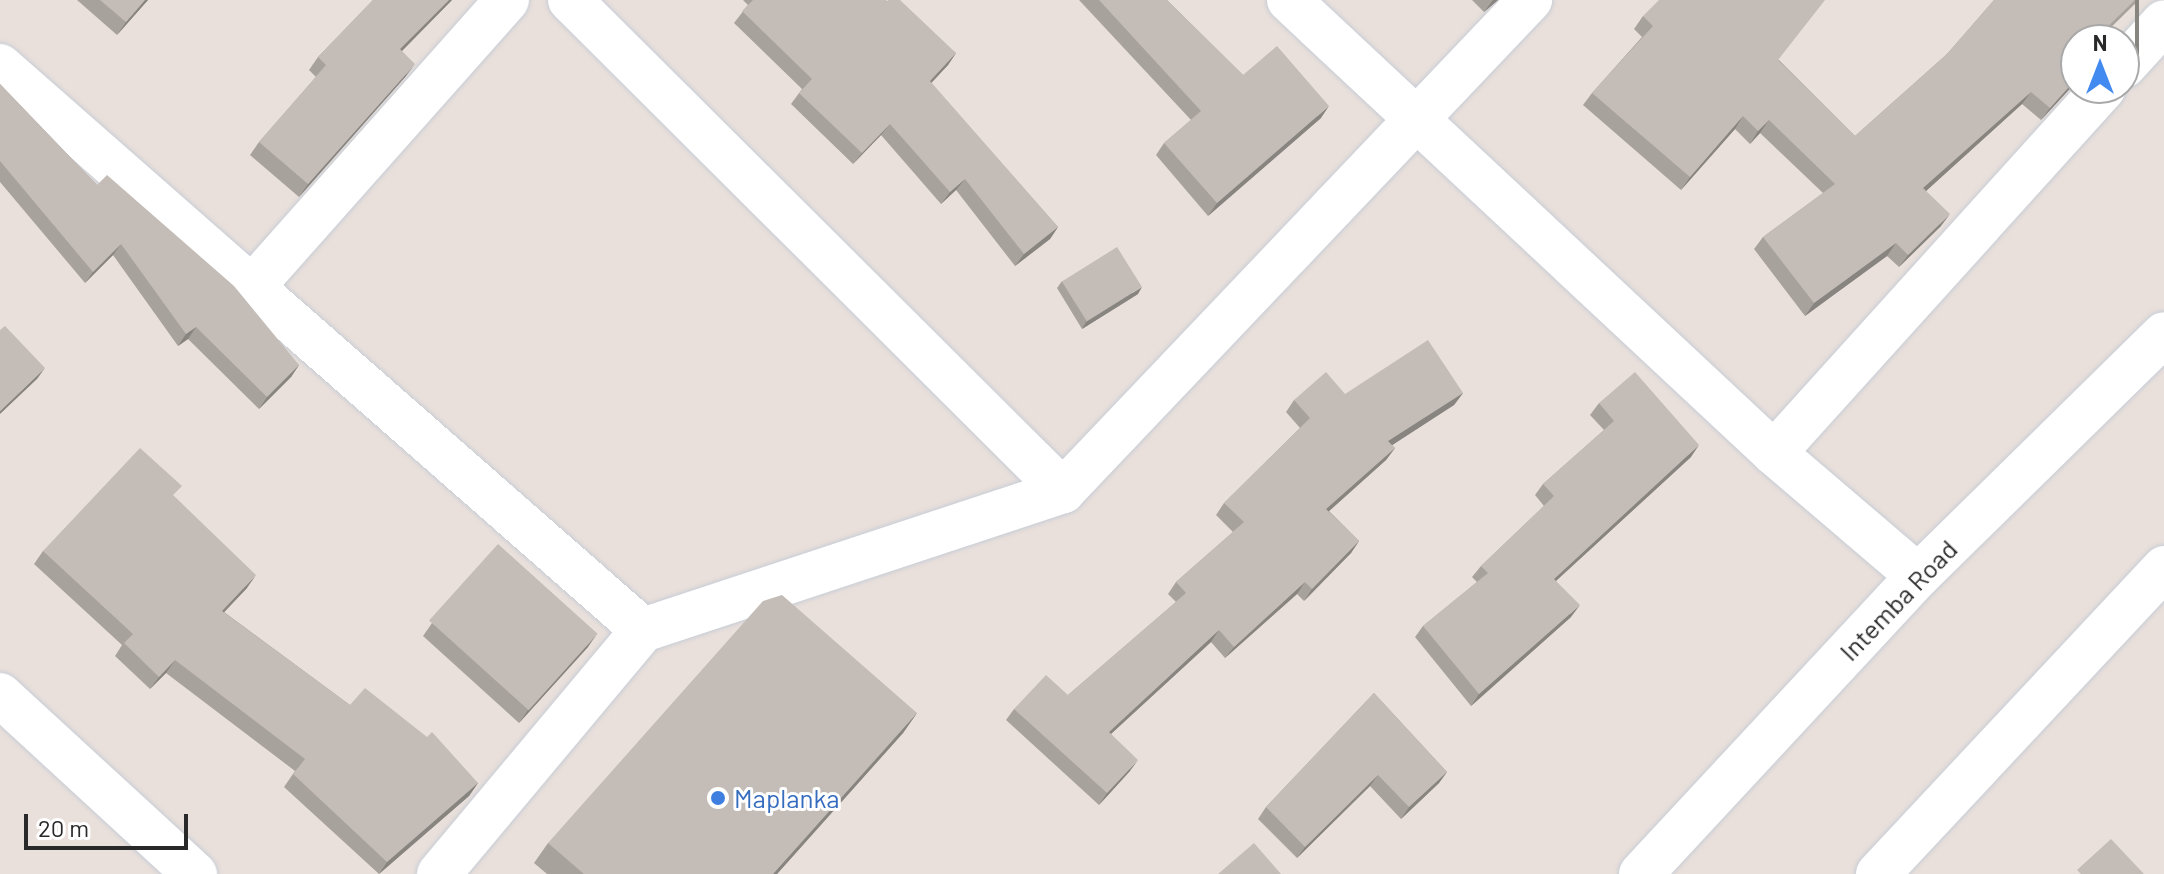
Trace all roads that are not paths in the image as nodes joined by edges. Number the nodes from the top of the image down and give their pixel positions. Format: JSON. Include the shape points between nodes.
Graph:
{"nodes":[{"id":1,"x":507,"y":0,"type":"edge"},
{"id":2,"x":570,"y":0,"type":"edge"},
{"id":3,"x":1289,"y":0,"type":"edge"},
{"id":4,"x":1530,"y":0,"type":"edge"},
{"id":5,"x":2164,"y":22,"type":"edge"},
{"id":6,"x":2140,"y":48,"type":"edge"},
{"id":7,"x":0,"y":66,"type":"edge"},
{"id":8,"x":2090,"y":104,"type":"edge"},
{"id":9,"x":1417,"y":119,"type":"junction"},
{"id":10,"x":252,"y":287,"type":"junction"},
{"id":11,"x":2164,"y":334,"type":"edge"},
{"id":12,"x":1774,"y":453,"type":"junction"},
{"id":13,"x":1063,"y":491,"type":"junction"},
{"id":14,"x":2164,"y":568,"type":"edge"},
{"id":15,"x":1918,"y":576,"type":"junction"},
{"id":16,"x":643,"y":630,"type":"junction"},
{"id":17,"x":0,"y":695,"type":"edge"},
{"id":18,"x":195,"y":874,"type":"edge"},
{"id":19,"x":439,"y":874,"type":"edge"},
{"id":20,"x":1641,"y":874,"type":"edge"},
{"id":21,"x":1878,"y":874,"type":"edge"}],
"edges":[{"from":1,"to":10,"type":"street"},
{"from":2,"to":13,"type":"street"},
{"from":3,"to":9,"type":"street"},
{"from":4,"to":9,"type":"street"},
{"from":5,"to":6,"type":"street"},
{"from":7,"to":10,"type":"street"},
{"from":8,"to":12,"type":"street"},
{"from":9,"to":12,"type":"street"},
{"from":9,"to":13,"type":"street"},
{"from":10,"to":16,"type":"street"},
{"from":11,"to":15,"type":"street","name":"Intemba Road"},
{"from":12,"to":15,"type":"street"},
{"from":13,"to":16,"type":"street"},
{"from":14,"to":21,"type":"street"},
{"from":15,"to":20,"type":"street","name":"Intemba Road"},
{"from":16,"to":19,"type":"street"},
{"from":17,"to":18,"type":"street"}]}
